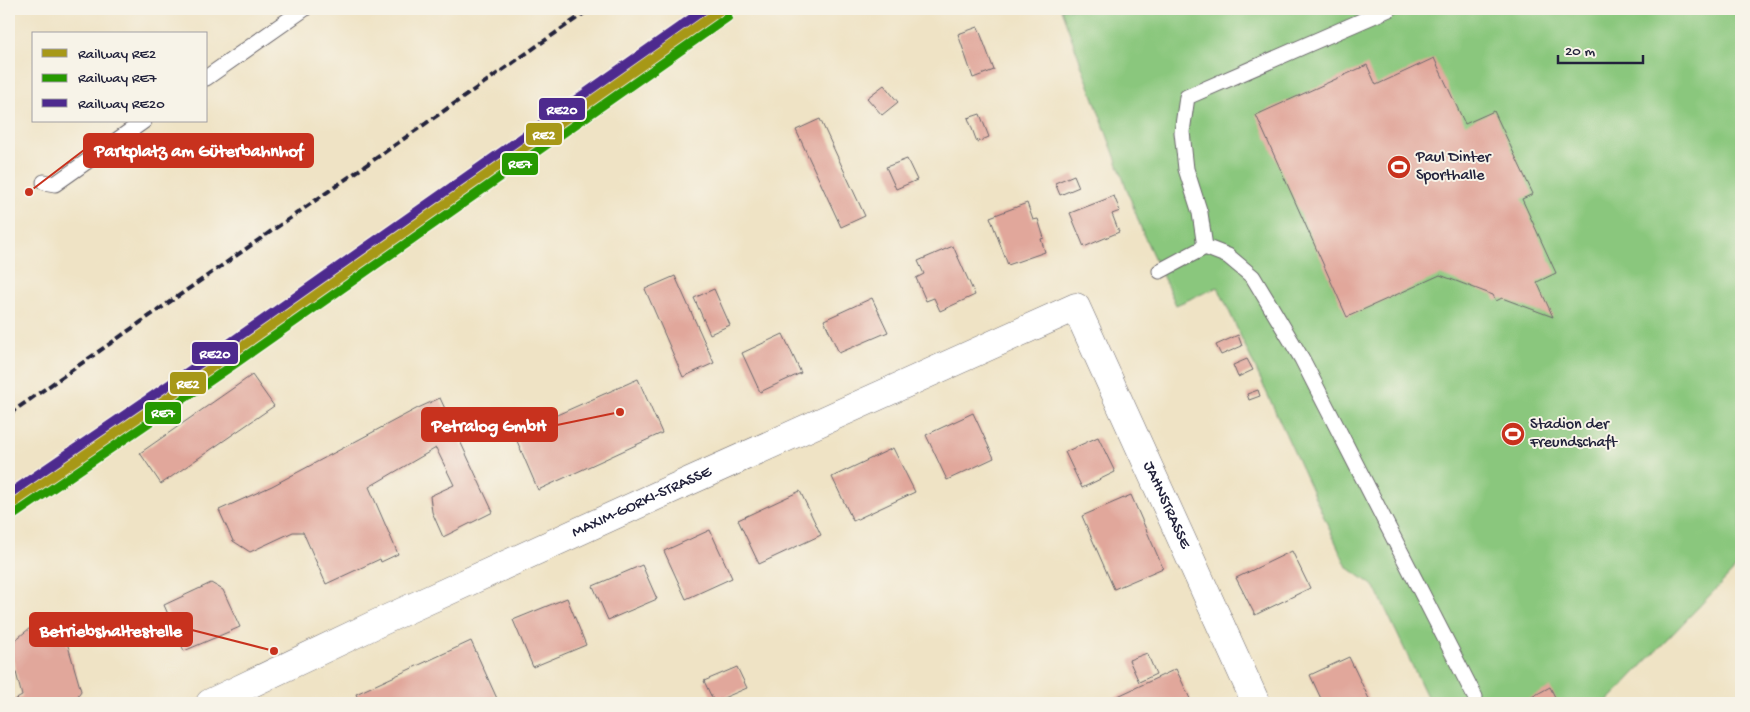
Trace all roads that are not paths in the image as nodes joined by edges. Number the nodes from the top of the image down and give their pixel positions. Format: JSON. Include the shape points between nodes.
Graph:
{"nodes":[{"id":1,"x":304,"y":9,"type":"edge"},
{"id":2,"x":1389,"y":9,"type":"edge"},
{"id":3,"x":208,"y":77,"type":"edge"},
{"id":4,"x":143,"y":122,"type":"edge"},
{"id":5,"x":44,"y":182,"type":"dead end"},
{"id":6,"x":1205,"y":246,"type":"junction"},
{"id":7,"x":1160,"y":270,"type":"dead end"},
{"id":8,"x":1076,"y":306,"type":"joint"},
{"id":9,"x":1475,"y":697,"type":"dead end"},
{"id":10,"x":210,"y":703,"type":"edge"},
{"id":11,"x":1256,"y":703,"type":"edge"}],
"edges":[{"from":1,"to":3,"type":"lane"},
{"from":2,"to":6,"type":"lane","via":[[1187,97],[1182,132],[1186,170],[1200,213]]},
{"from":4,"to":5,"type":"lane","via":[[55,184]]},
{"from":6,"to":7,"type":"lane"},
{"from":6,"to":9,"type":"lane","via":[[1228,256],[1253,277],[1298,351]]},
{"from":8,"to":10,"type":"street","name":"MAXIM-GORKI-STRASSE","via":[[378,623]]},
{"from":8,"to":11,"type":"street","name":"JAHNSTRASSE"}]}
